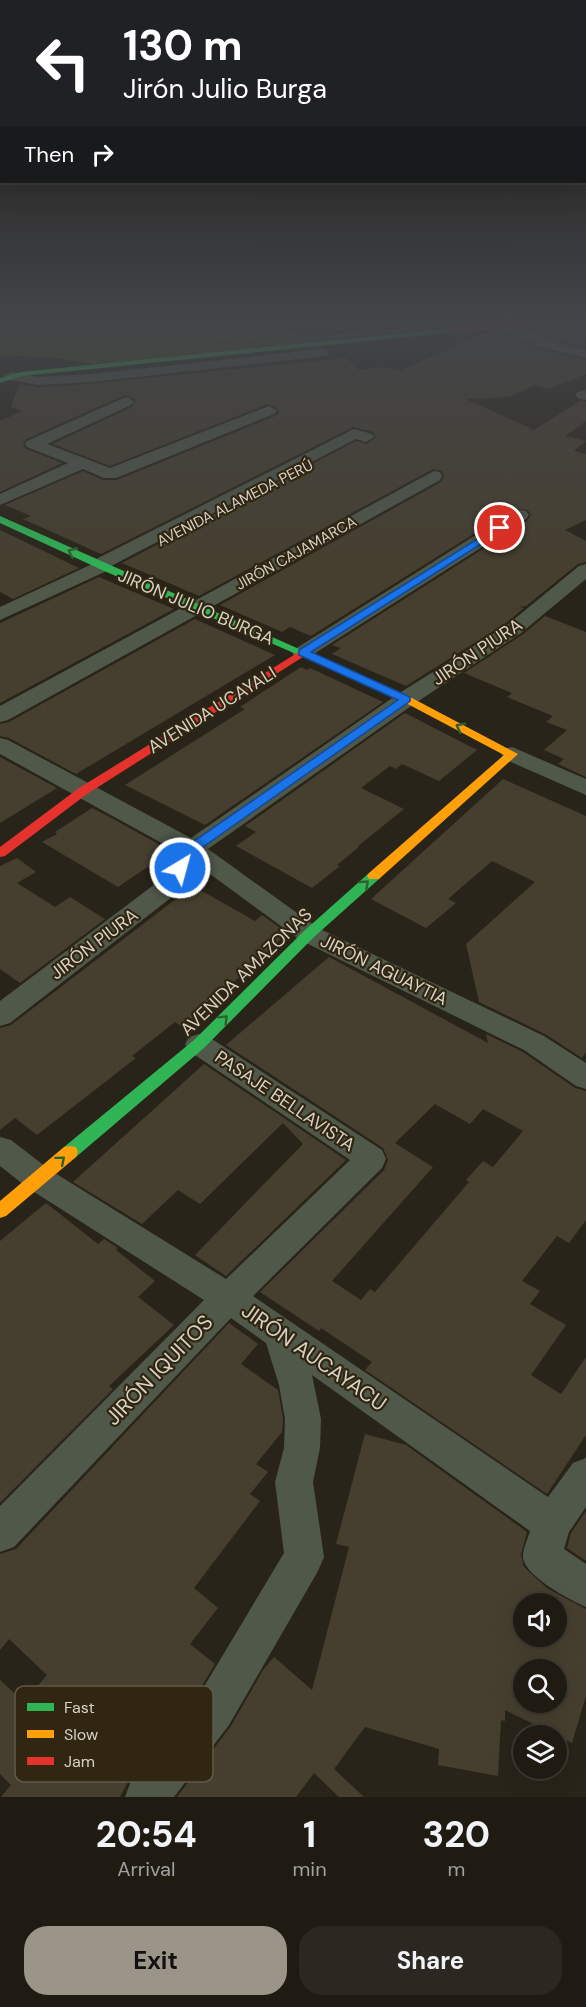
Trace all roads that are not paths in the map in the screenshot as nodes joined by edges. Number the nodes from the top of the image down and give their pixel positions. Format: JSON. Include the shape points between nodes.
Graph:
{"nodes":[{"id":1,"x":115,"y":407,"type":"edge"},
{"id":2,"x":269,"y":411,"type":"dead end"},
{"id":3,"x":360,"y":436,"type":"dead end"},
{"id":4,"x":83,"y":463,"type":"junction"},
{"id":5,"x":434,"y":476,"type":"dead end"},
{"id":6,"x":0,"y":500,"type":"edge"},
{"id":7,"x":520,"y":515,"type":"dead end"},
{"id":8,"x":3,"y":522,"type":"edge"},
{"id":9,"x":102,"y":567,"type":"junction"},
{"id":10,"x":586,"y":570,"type":"edge"},
{"id":11,"x":199,"y":607,"type":"junction"},
{"id":12,"x":0,"y":614,"type":"edge"},
{"id":13,"x":302,"y":653,"type":"junction"},
{"id":14,"x":406,"y":699,"type":"junction"},
{"id":15,"x":0,"y":715,"type":"edge"},
{"id":16,"x":0,"y":745,"type":"edge"},
{"id":17,"x":512,"y":754,"type":"junction"},
{"id":18,"x":586,"y":788,"type":"edge"},
{"id":19,"x":83,"y":791,"type":"junction"},
{"id":20,"x":192,"y":849,"type":"junction"},
{"id":21,"x":0,"y":853,"type":"edge"},
{"id":22,"x":309,"y":934,"type":"junction"},
{"id":23,"x":0,"y":1016,"type":"edge"},
{"id":24,"x":199,"y":1044,"type":"junction"},
{"id":25,"x":586,"y":1078,"type":"edge"},
{"id":26,"x":0,"y":1149,"type":"edge"},
{"id":27,"x":371,"y":1159,"type":"joint"},
{"id":28,"x":39,"y":1179,"type":"junction"},
{"id":29,"x":0,"y":1211,"type":"edge"},
{"id":30,"x":229,"y":1298,"type":"junction"},
{"id":31,"x":281,"y":1335,"type":"junction"},
{"id":32,"x":586,"y":1476,"type":"edge"},
{"id":33,"x":552,"y":1523,"type":"junction"},
{"id":34,"x":0,"y":1533,"type":"edge"},
{"id":35,"x":586,"y":1587,"type":"edge"},
{"id":36,"x":213,"y":1711,"type":"edge"},
{"id":37,"x":159,"y":1782,"type":"edge"},
{"id":38,"x":147,"y":1797,"type":"edge"}],
"edges":[{"from":1,"to":4,"type":"street","via":[[33,444]]},
{"from":2,"to":4,"type":"street","via":[[110,474]]},
{"from":3,"to":9,"type":"street","name":"AVENIDA ALAMEDA PERÚ"},
{"from":4,"to":6,"type":"street"},
{"from":5,"to":11,"type":"street","name":"JIRÓN CAJAMARCA"},
{"from":7,"to":13,"type":"street","name":"AVENIDA UCAYALI"},
{"from":9,"to":8,"type":"main road","name":"JIRÓN JULIO BURGA","one_way":true},
{"from":9,"to":11,"type":"main road","name":"JIRÓN JULIO BURGA"},
{"from":9,"to":12,"type":"street","name":"AVENIDA ALAMEDA PERÚ"},
{"from":10,"to":14,"type":"street","name":"JIRÓN PIURA","via":[[514,629]]},
{"from":11,"to":13,"type":"main road","name":"JIRÓN JULIO BURGA"},
{"from":11,"to":15,"type":"street","name":"JIRÓN CAJAMARCA"},
{"from":13,"to":14,"type":"main road","name":"JIRÓN JULIO BURGA"},
{"from":13,"to":19,"type":"main road","name":"AVENIDA UCAYALI"},
{"from":17,"to":14,"type":"main road","name":"JIRÓN JULIO BURGA","one_way":true},
{"from":14,"to":20,"type":"street","name":"JIRÓN PIURA"},
{"from":16,"to":19,"type":"street","name":"JIRÓN AGUAYTIA"},
{"from":17,"to":18,"type":"street","name":"JIRÓN JULIO BURGA"},
{"from":22,"to":17,"type":"main road","name":"AVENIDA AMAZONAS","one_way":true},
{"from":19,"to":20,"type":"street","name":"JIRÓN AGUAYTIA"},
{"from":19,"to":21,"type":"main road","name":"AVENIDA UCAYALI"},
{"from":20,"to":22,"type":"street","name":"JIRÓN AGUAYTIA"},
{"from":20,"to":23,"type":"street","name":"JIRÓN PIURA","via":[[168,887]]},
{"from":24,"to":22,"type":"main road","name":"AVENIDA AMAZONAS","one_way":true},
{"from":22,"to":25,"type":"street","name":"JIRÓN AGUAYTIA","via":[[534,1043]]},
{"from":24,"to":27,"type":"street","name":"PASAJE BELLAVISTA"},
{"from":28,"to":24,"type":"main road","name":"AVENIDA AMAZONAS","one_way":true},
{"from":26,"to":28,"type":"street","name":"JIRÓN AUCAYACU"},
{"from":27,"to":30,"type":"street","name":"JIRÓN IQUITOS"},
{"from":28,"to":29,"type":"main road","name":"AVENIDA AMAZONAS"},
{"from":28,"to":30,"type":"street","name":"JIRÓN AUCAYACU"},
{"from":30,"to":31,"type":"street","name":"JIRÓN AUCAYACU"},
{"from":30,"to":34,"type":"street","name":"JIRÓN IQUITOS"},
{"from":31,"to":33,"type":"street","name":"JIRÓN AUCAYACU"},
{"from":31,"to":36,"type":"street","via":[[303,1419],[302,1448],[294,1482],[304,1557]]},
{"from":32,"to":33,"type":"street"},
{"from":33,"to":35,"type":"street","via":[[542,1557]]},
{"from":37,"to":38,"type":"street"}]}
